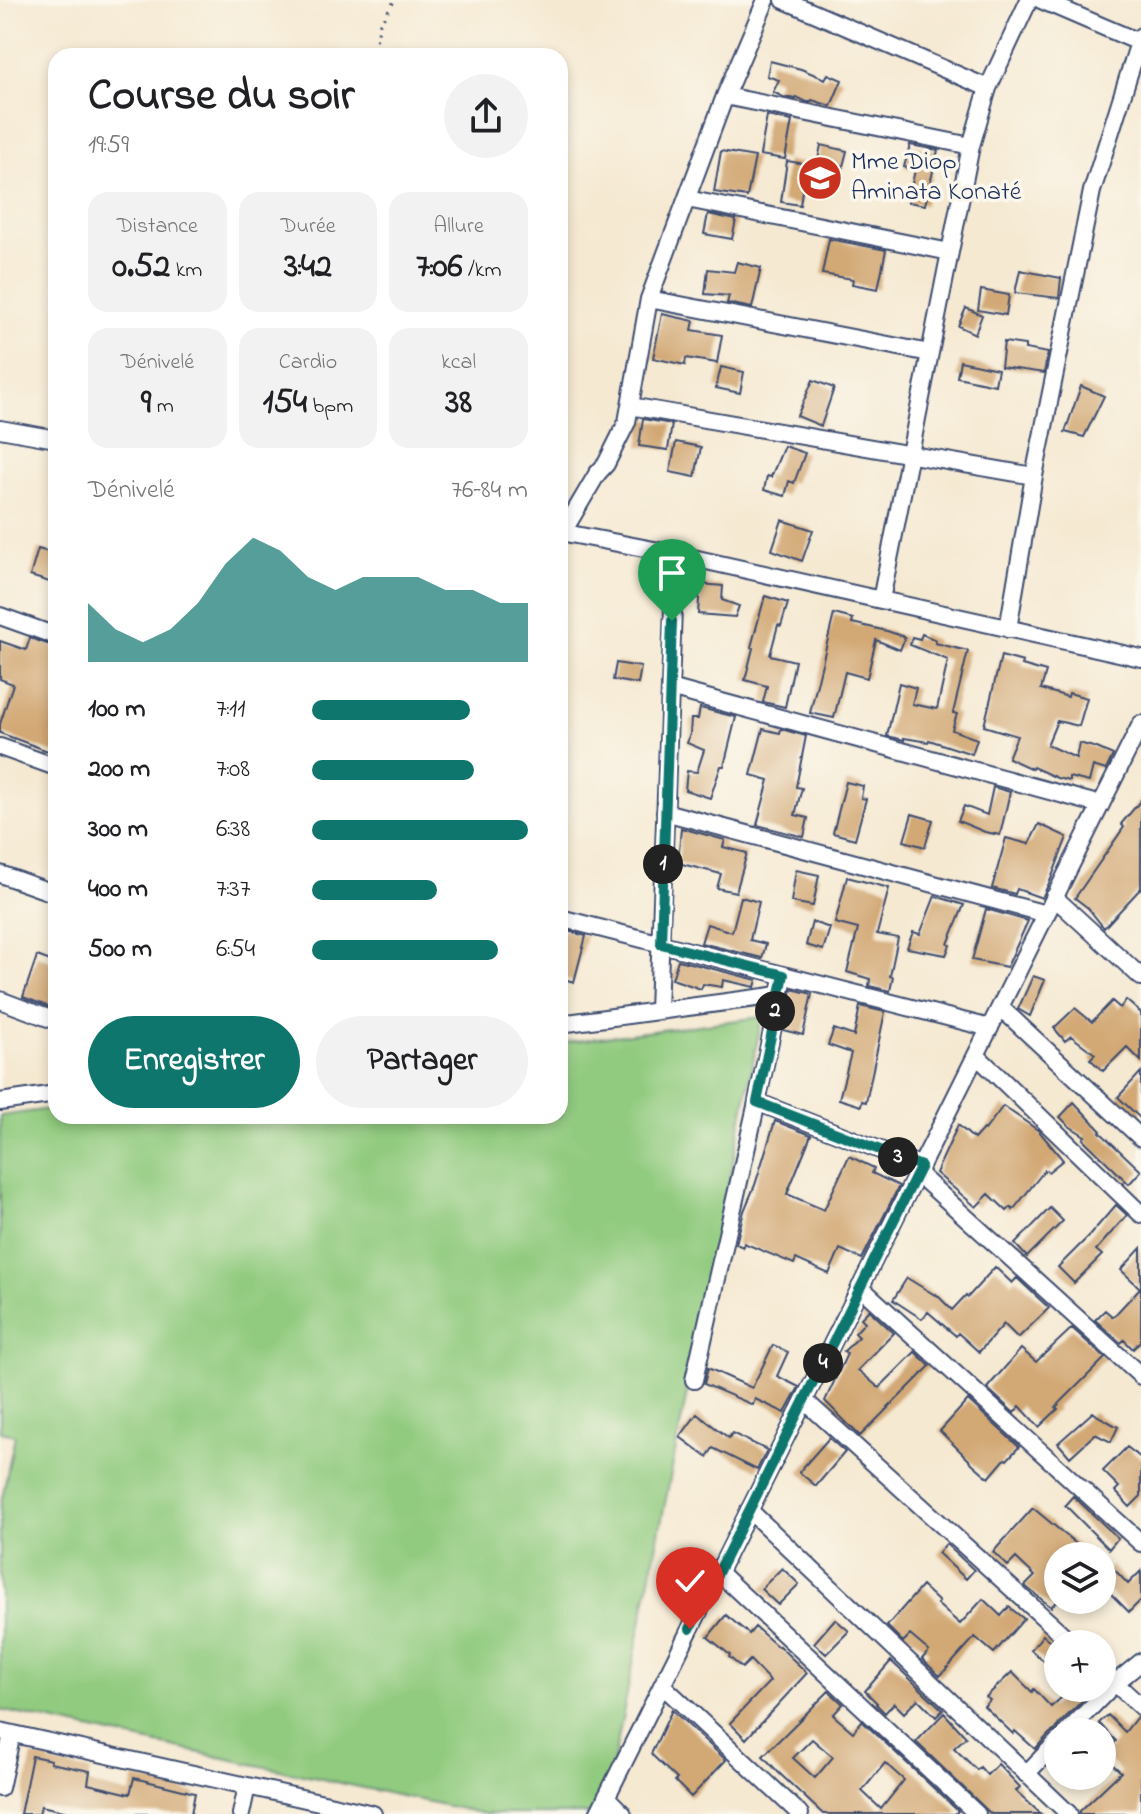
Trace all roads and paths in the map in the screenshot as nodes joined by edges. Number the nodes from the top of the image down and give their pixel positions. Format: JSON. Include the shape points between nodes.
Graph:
{"nodes":[{"id":1,"x":395,"y":0,"type":"edge"},
{"id":2,"x":766,"y":0,"type":"edge"},
{"id":3,"x":784,"y":0,"type":"edge"},
{"id":4,"x":1029,"y":0,"type":"edge"},
{"id":5,"x":1041,"y":0,"type":"edge"},
{"id":6,"x":1140,"y":41,"type":"edge"},
{"id":7,"x":375,"y":48,"type":"edge"},
{"id":8,"x":988,"y":88,"type":"junction"},
{"id":9,"x":725,"y":96,"type":"junction"},
{"id":10,"x":971,"y":146,"type":"junction"},
{"id":11,"x":687,"y":199,"type":"junction"},
{"id":12,"x":950,"y":252,"type":"junction"},
{"id":13,"x":649,"y":299,"type":"junction"},
{"id":14,"x":930,"y":353,"type":"junction"},
{"id":15,"x":630,"y":406,"type":"junction"},
{"id":16,"x":0,"y":429,"type":"edge"},
{"id":17,"x":48,"y":438,"type":"edge"},
{"id":18,"x":910,"y":455,"type":"junction"},
{"id":19,"x":1034,"y":476,"type":"junction"},
{"id":20,"x":568,"y":521,"type":"edge"},
{"id":21,"x":568,"y":533,"type":"edge"},
{"id":22,"x":675,"y":554,"type":"junction"},
{"id":23,"x":881,"y":600,"type":"junction"},
{"id":24,"x":0,"y":616,"type":"edge"},
{"id":25,"x":1008,"y":629,"type":"junction"},
{"id":26,"x":48,"y":633,"type":"edge"},
{"id":27,"x":1141,"y":658,"type":"edge"},
{"id":28,"x":670,"y":688,"type":"junction"},
{"id":29,"x":1141,"y":724,"type":"edge"},
{"id":30,"x":0,"y":747,"type":"edge"},
{"id":31,"x":48,"y":764,"type":"edge"},
{"id":32,"x":1101,"y":805,"type":"junction"},
{"id":33,"x":665,"y":812,"type":"junction"},
{"id":34,"x":0,"y":874,"type":"edge"},
{"id":35,"x":48,"y":891,"type":"edge"},
{"id":36,"x":1054,"y":897,"type":"junction"},
{"id":37,"x":1046,"y":914,"type":"junction"},
{"id":38,"x":568,"y":920,"type":"edge"},
{"id":39,"x":661,"y":944,"type":"junction"},
{"id":40,"x":784,"y":975,"type":"junction"},
{"id":41,"x":1141,"y":977,"type":"edge"},
{"id":42,"x":779,"y":995,"type":"junction"},
{"id":43,"x":0,"y":1000,"type":"edge"},
{"id":44,"x":1000,"y":1007,"type":"junction"},
{"id":45,"x":658,"y":1010,"type":"junction"},
{"id":46,"x":48,"y":1018,"type":"edge"},
{"id":47,"x":568,"y":1023,"type":"edge"},
{"id":48,"x":990,"y":1028,"type":"junction"},
{"id":49,"x":976,"y":1055,"type":"junction"},
{"id":50,"x":48,"y":1095,"type":"edge"},
{"id":51,"x":0,"y":1102,"type":"edge"},
{"id":52,"x":757,"y":1102,"type":"junction"},
{"id":53,"x":1141,"y":1138,"type":"edge"},
{"id":54,"x":919,"y":1170,"type":"junction"},
{"id":55,"x":1141,"y":1214,"type":"edge"},
{"id":56,"x":860,"y":1287,"type":"junction"},
{"id":57,"x":1141,"y":1376,"type":"edge"},
{"id":58,"x":694,"y":1380,"type":"dead end"},
{"id":59,"x":804,"y":1400,"type":"junction"},
{"id":60,"x":749,"y":1510,"type":"junction"},
{"id":61,"x":1141,"y":1543,"type":"edge"},
{"id":62,"x":718,"y":1572,"type":"junction"},
{"id":63,"x":1058,"y":1630,"type":"edge"},
{"id":64,"x":1141,"y":1662,"type":"edge"},
{"id":65,"x":1116,"y":1682,"type":"edge"},
{"id":66,"x":1116,"y":1684,"type":"edge"},
{"id":67,"x":662,"y":1685,"type":"junction"},
{"id":68,"x":1096,"y":1702,"type":"edge"},
{"id":69,"x":1141,"y":1707,"type":"edge"},
{"id":70,"x":1081,"y":1718,"type":"edge"},
{"id":71,"x":6,"y":1732,"type":"edge"},
{"id":72,"x":1044,"y":1755,"type":"edge"},
{"id":73,"x":1026,"y":1774,"type":"junction"},
{"id":74,"x":247,"y":1786,"type":"junction"},
{"id":75,"x":0,"y":1788,"type":"edge"},
{"id":76,"x":606,"y":1797,"type":"junction"},
{"id":77,"x":241,"y":1814,"type":"edge"},
{"id":78,"x":373,"y":1814,"type":"edge"},
{"id":79,"x":598,"y":1814,"type":"edge"},
{"id":80,"x":623,"y":1814,"type":"edge"},
{"id":81,"x":800,"y":1814,"type":"edge"},
{"id":82,"x":977,"y":1814,"type":"edge"},
{"id":83,"x":1069,"y":1814,"type":"edge"}],
"edges":[{"from":1,"to":7,"type":"path","via":[[380,23]]},
{"from":2,"to":9,"type":"street"},
{"from":3,"to":8,"type":"street"},
{"from":4,"to":8,"type":"street"},
{"from":5,"to":6,"type":"street"},
{"from":6,"to":19,"type":"street","via":[[1092,191]]},
{"from":8,"to":10,"type":"street"},
{"from":9,"to":10,"type":"street"},
{"from":9,"to":11,"type":"street"},
{"from":10,"to":12,"type":"street"},
{"from":11,"to":12,"type":"street"},
{"from":11,"to":13,"type":"street"},
{"from":12,"to":14,"type":"street"},
{"from":13,"to":14,"type":"street"},
{"from":13,"to":15,"type":"street"},
{"from":14,"to":18,"type":"street"},
{"from":15,"to":18,"type":"street"},
{"from":15,"to":20,"type":"street","via":[[621,437]]},
{"from":16,"to":17,"type":"street"},
{"from":18,"to":19,"type":"street"},
{"from":18,"to":23,"type":"street"},
{"from":19,"to":25,"type":"street"},
{"from":21,"to":22,"type":"street"},
{"from":22,"to":23,"type":"street"},
{"from":22,"to":28,"type":"street"},
{"from":23,"to":25,"type":"street"},
{"from":24,"to":26,"type":"street"},
{"from":25,"to":27,"type":"street"},
{"from":28,"to":32,"type":"street"},
{"from":28,"to":33,"type":"street"},
{"from":29,"to":32,"type":"street"},
{"from":30,"to":31,"type":"street"},
{"from":32,"to":36,"type":"street"},
{"from":33,"to":37,"type":"street"},
{"from":33,"to":39,"type":"street"},
{"from":34,"to":35,"type":"street"},
{"from":36,"to":37,"type":"street"},
{"from":36,"to":41,"type":"street"},
{"from":37,"to":44,"type":"street"},
{"from":38,"to":39,"type":"street"},
{"from":39,"to":40,"type":"street"},
{"from":39,"to":45,"type":"street"},
{"from":40,"to":42,"type":"street"},
{"from":40,"to":48,"type":"street"},
{"from":42,"to":45,"type":"street"},
{"from":42,"to":52,"type":"street"},
{"from":43,"to":46,"type":"street"},
{"from":44,"to":48,"type":"street"},
{"from":44,"to":53,"type":"street"},
{"from":45,"to":47,"type":"street"},
{"from":48,"to":49,"type":"street"},
{"from":49,"to":54,"type":"street"},
{"from":49,"to":55,"type":"street"},
{"from":50,"to":51,"type":"street"},
{"from":52,"to":54,"type":"street"},
{"from":52,"to":58,"type":"street"},
{"from":54,"to":56,"type":"street"},
{"from":54,"to":57,"type":"street"},
{"from":56,"to":59,"type":"street"},
{"from":56,"to":61,"type":"street"},
{"from":59,"to":60,"type":"street"},
{"from":59,"to":63,"type":"street"},
{"from":60,"to":62,"type":"street"},
{"from":60,"to":73,"type":"street"},
{"from":62,"to":67,"type":"street"},
{"from":62,"to":82,"type":"street"},
{"from":64,"to":65,"type":"street"},
{"from":66,"to":69,"type":"street"},
{"from":67,"to":76,"type":"street"},
{"from":67,"to":81,"type":"street"},
{"from":68,"to":70,"type":"street"},
{"from":71,"to":74,"type":"street"},
{"from":71,"to":75,"type":"street"},
{"from":72,"to":73,"type":"street"},
{"from":73,"to":83,"type":"street"},
{"from":74,"to":77,"type":"street"},
{"from":74,"to":78,"type":"street"},
{"from":76,"to":79,"type":"street"},
{"from":76,"to":80,"type":"street"}]}
